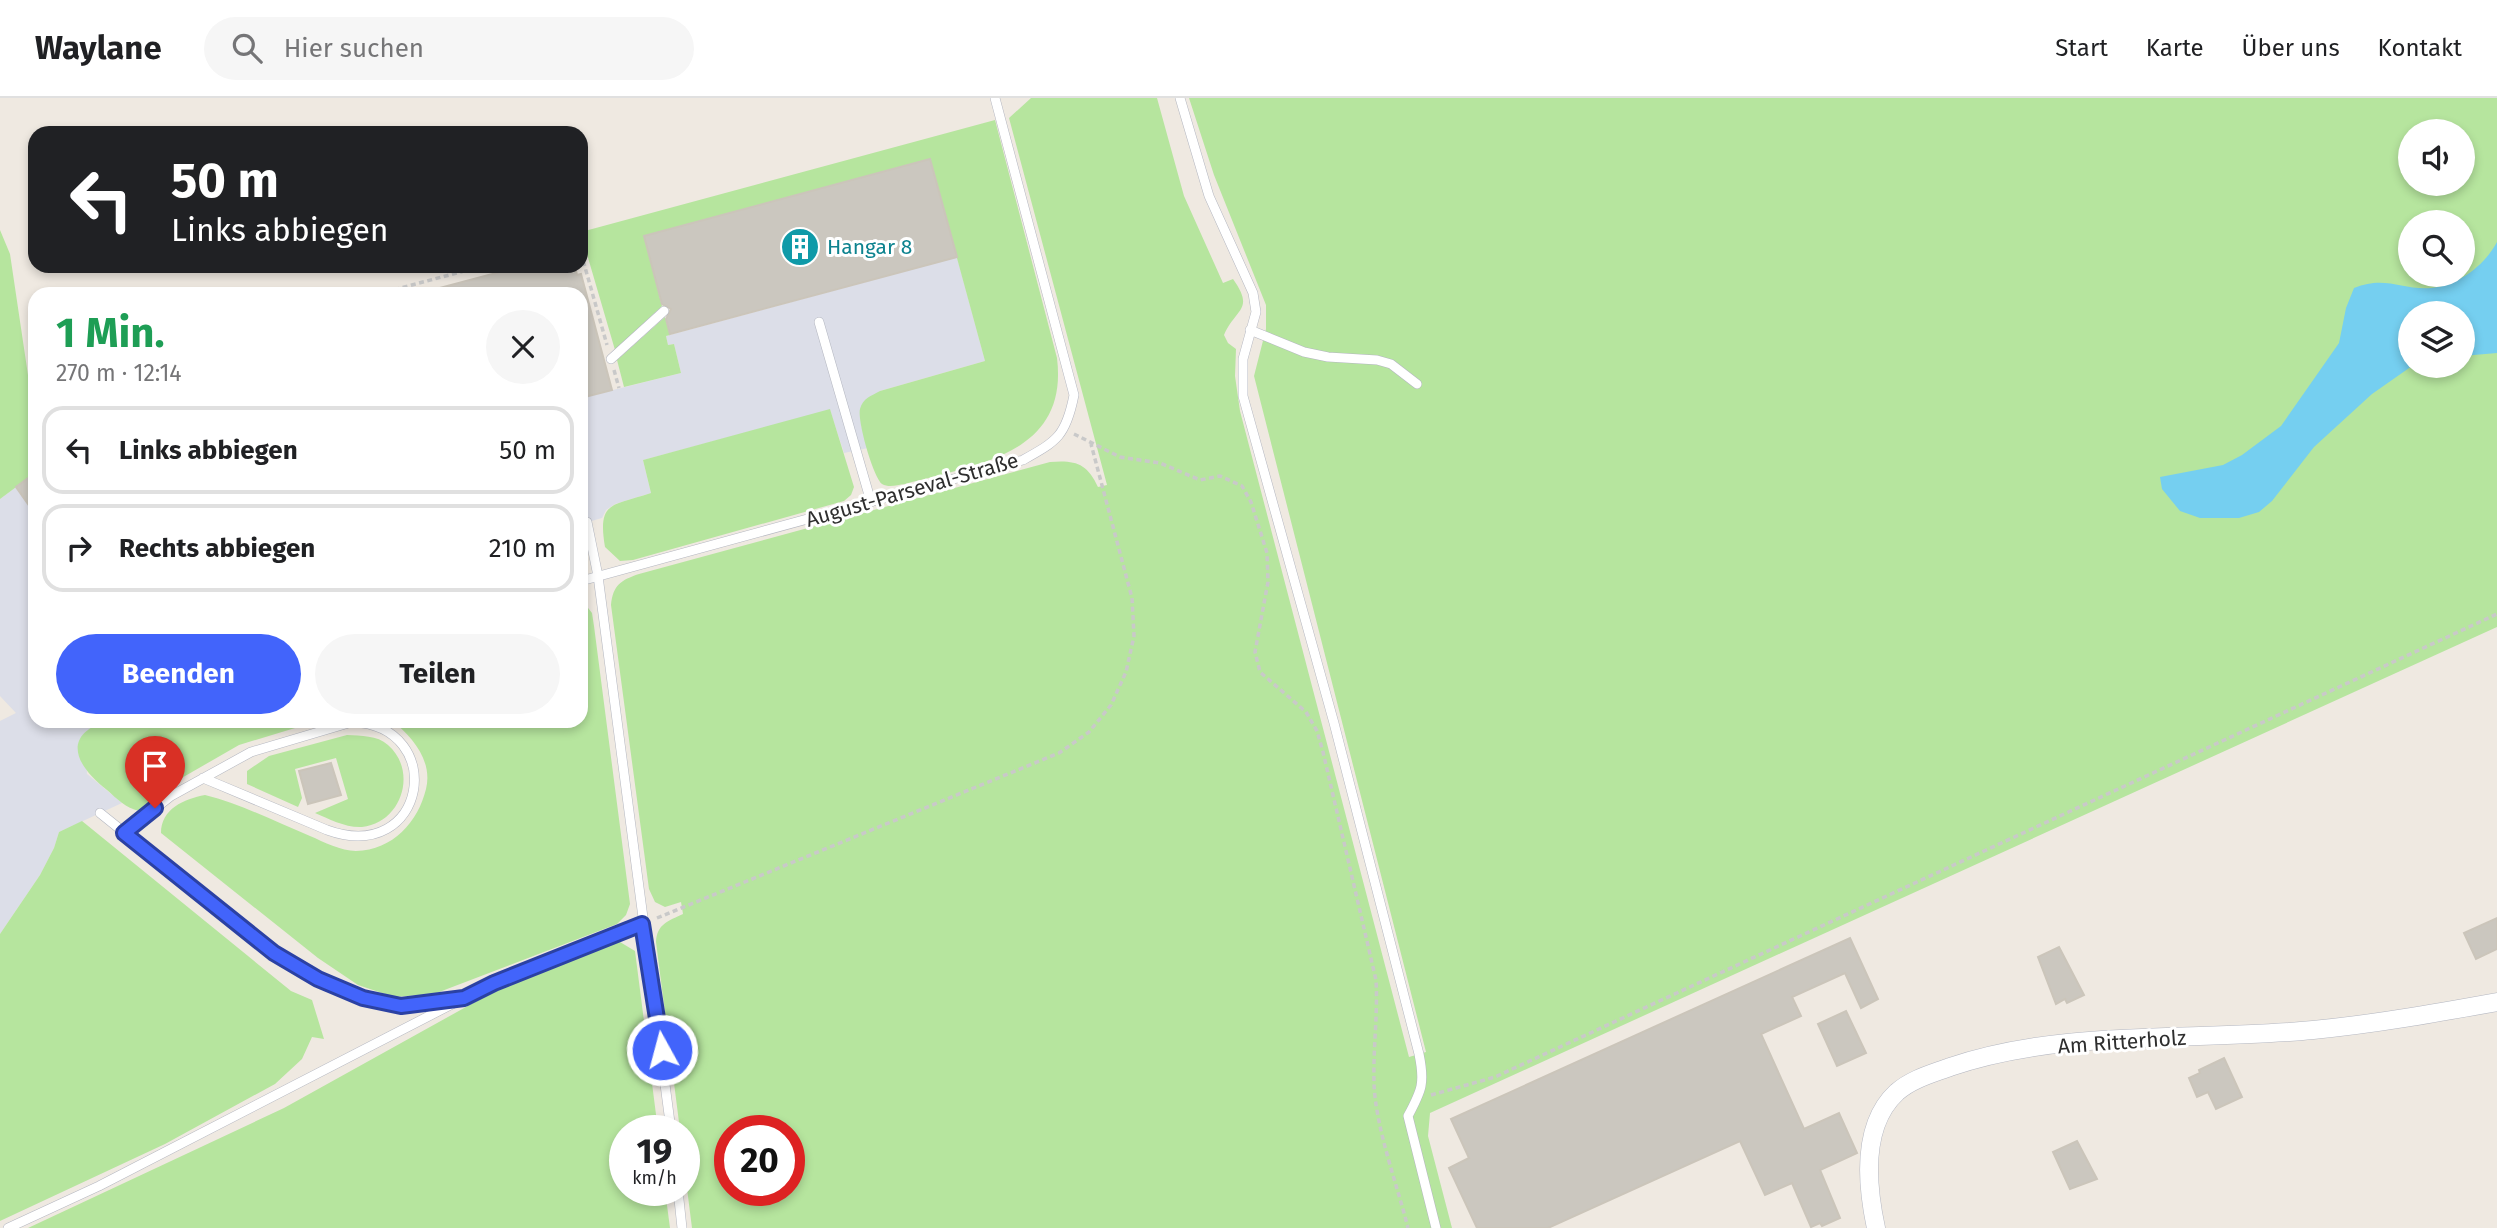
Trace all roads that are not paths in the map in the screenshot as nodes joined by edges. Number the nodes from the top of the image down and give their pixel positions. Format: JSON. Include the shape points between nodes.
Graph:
{"nodes":[{"id":1,"x":995,"y":98,"type":"edge"},
{"id":2,"x":1180,"y":98,"type":"edge"},
{"id":3,"x":664,"y":311,"type":"dead end"},
{"id":4,"x":819,"y":322,"type":"dead end"},
{"id":5,"x":1250,"y":330,"type":"junction"},
{"id":6,"x":611,"y":359,"type":"road end"},
{"id":7,"x":1417,"y":384,"type":"dead end"},
{"id":8,"x":872,"y":502,"type":"junction"},
{"id":9,"x":588,"y":528,"type":"edge"},
{"id":10,"x":598,"y":576,"type":"junction"},
{"id":11,"x":588,"y":579,"type":"edge"},
{"id":12,"x":332,"y":728,"type":"edge"},
{"id":13,"x":378,"y":728,"type":"edge"},
{"id":14,"x":203,"y":778,"type":"junction"},
{"id":15,"x":100,"y":813,"type":"dead end"},
{"id":16,"x":124,"y":833,"type":"junction"},
{"id":17,"x":642,"y":924,"type":"junction"},
{"id":18,"x":464,"y":998,"type":"junction"},
{"id":19,"x":2497,"y":1002,"type":"edge"},
{"id":20,"x":669,"y":1115,"type":"edge"},
{"id":21,"x":680,"y":1206,"type":"edge"},
{"id":22,"x":8,"y":1228,"type":"edge"},
{"id":23,"x":682,"y":1228,"type":"edge"},
{"id":24,"x":1436,"y":1228,"type":"edge"},
{"id":25,"x":1876,"y":1228,"type":"edge"}],
"edges":[{"from":1,"to":8,"type":"lane","name":"August-Parseval-Straße","via":[[1074,395],[1070,416],[1054,443],[1023,460]]},
{"from":2,"to":5,"type":"lane","via":[[1209,196],[1253,293],[1256,312]]},
{"from":3,"to":6,"type":"lane"},
{"from":4,"to":8,"type":"lane"},
{"from":5,"to":7,"type":"lane","via":[[1304,352],[1391,364]]},
{"from":5,"to":24,"type":"lane","via":[[1243,359],[1243,396],[1419,1054],[1422,1091],[1408,1116]]},
{"from":8,"to":10,"type":"lane","name":"August-Parseval-Straße"},
{"from":9,"to":10,"type":"lane"},
{"from":10,"to":11,"type":"lane","name":"August-Parseval-Straße"},
{"from":10,"to":17,"type":"lane"},
{"from":12,"to":14,"type":"lane","via":[[251,752]]},
{"from":13,"to":14,"type":"lane","via":[[397,738],[413,762],[415,778],[413,796],[394,825],[378,834],[346,837]]},
{"from":14,"to":16,"type":"lane","via":[[171,796]]},
{"from":15,"to":16,"type":"lane"},
{"from":16,"to":18,"type":"lane","via":[[274,953],[318,979],[363,998],[401,1006]]},
{"from":17,"to":18,"type":"lane"},
{"from":17,"to":20,"type":"lane"},
{"from":18,"to":22,"type":"lane","via":[[159,1156]]},
{"from":19,"to":25,"type":"street","name":"Am Ritterholz","via":[[2314,1030],[2085,1041],[1982,1056],[1918,1078],[1896,1093],[1880,1116],[1870,1153],[1870,1201]]},
{"from":21,"to":23,"type":"lane"}]}
